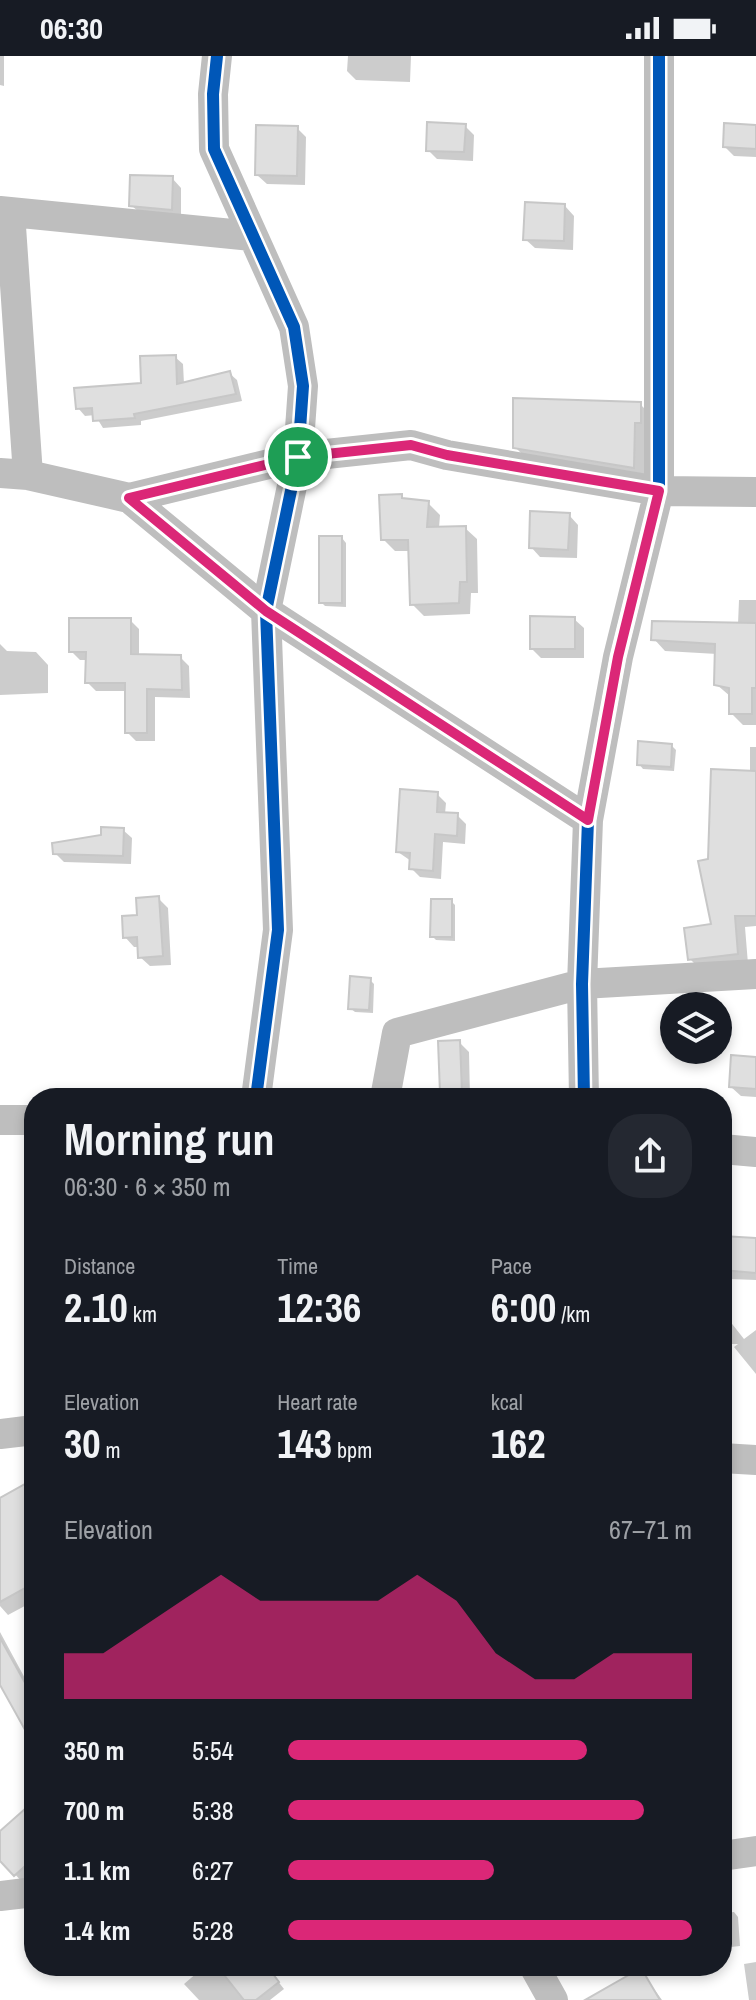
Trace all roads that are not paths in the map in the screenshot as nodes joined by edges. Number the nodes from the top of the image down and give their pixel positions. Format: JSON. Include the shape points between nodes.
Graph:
{"nodes":[{"id":1,"x":217,"y":56,"type":"edge"},
{"id":2,"x":659,"y":56,"type":"edge"},
{"id":3,"x":5,"y":212,"type":"edge"},
{"id":4,"x":252,"y":236,"type":"junction"},
{"id":5,"x":298,"y":457,"type":"junction"},
{"id":6,"x":14,"y":474,"type":"edge"},
{"id":7,"x":659,"y":491,"type":"junction"},
{"id":8,"x":756,"y":492,"type":"edge"},
{"id":9,"x":129,"y":498,"type":"junction"},
{"id":10,"x":266,"y":611,"type":"junction"},
{"id":11,"x":588,"y":820,"type":"junction"},
{"id":12,"x":756,"y":974,"type":"edge"},
{"id":13,"x":582,"y":984,"type":"junction"},
{"id":14,"x":257,"y":1088,"type":"edge"},
{"id":15,"x":387,"y":1088,"type":"edge"},
{"id":16,"x":584,"y":1088,"type":"edge"},
{"id":17,"x":0,"y":1120,"type":"edge"},
{"id":18,"x":24,"y":1120,"type":"edge"},
{"id":19,"x":732,"y":1150,"type":"edge"},
{"id":20,"x":756,"y":1152,"type":"edge"},
{"id":21,"x":24,"y":1431,"type":"edge"},
{"id":22,"x":0,"y":1434,"type":"edge"},
{"id":23,"x":732,"y":1459,"type":"edge"},
{"id":24,"x":756,"y":1460,"type":"edge"},
{"id":25,"x":756,"y":1851,"type":"edge"},
{"id":26,"x":732,"y":1855,"type":"edge"},
{"id":27,"x":24,"y":1893,"type":"edge"},
{"id":28,"x":0,"y":1896,"type":"edge"},
{"id":29,"x":540,"y":1976,"type":"edge"},
{"id":30,"x":553,"y":2000,"type":"edge"}],
"edges":[{"from":1,"to":4,"type":"street","via":[[214,149]]},
{"from":2,"to":7,"type":"street"},
{"from":3,"to":4,"type":"street"},
{"from":3,"to":6,"type":"street"},
{"from":4,"to":5,"type":"street","via":[[294,327],[303,386]]},
{"from":5,"to":7,"type":"street","via":[[411,445]]},
{"from":5,"to":9,"type":"street"},
{"from":5,"to":10,"type":"street"},
{"from":6,"to":9,"type":"street"},
{"from":7,"to":8,"type":"street"},
{"from":7,"to":11,"type":"street","via":[[618,657]]},
{"from":9,"to":10,"type":"street"},
{"from":10,"to":11,"type":"street"},
{"from":10,"to":14,"type":"street","via":[[278,930]]},
{"from":11,"to":13,"type":"street"},
{"from":12,"to":13,"type":"street"},
{"from":13,"to":15,"type":"street","via":[[397,1033]]},
{"from":13,"to":16,"type":"street"},
{"from":17,"to":18,"type":"street"},
{"from":19,"to":20,"type":"street"},
{"from":21,"to":22,"type":"street"},
{"from":23,"to":24,"type":"street"},
{"from":25,"to":26,"type":"street"},
{"from":27,"to":28,"type":"street"},
{"from":29,"to":30,"type":"street"}]}
